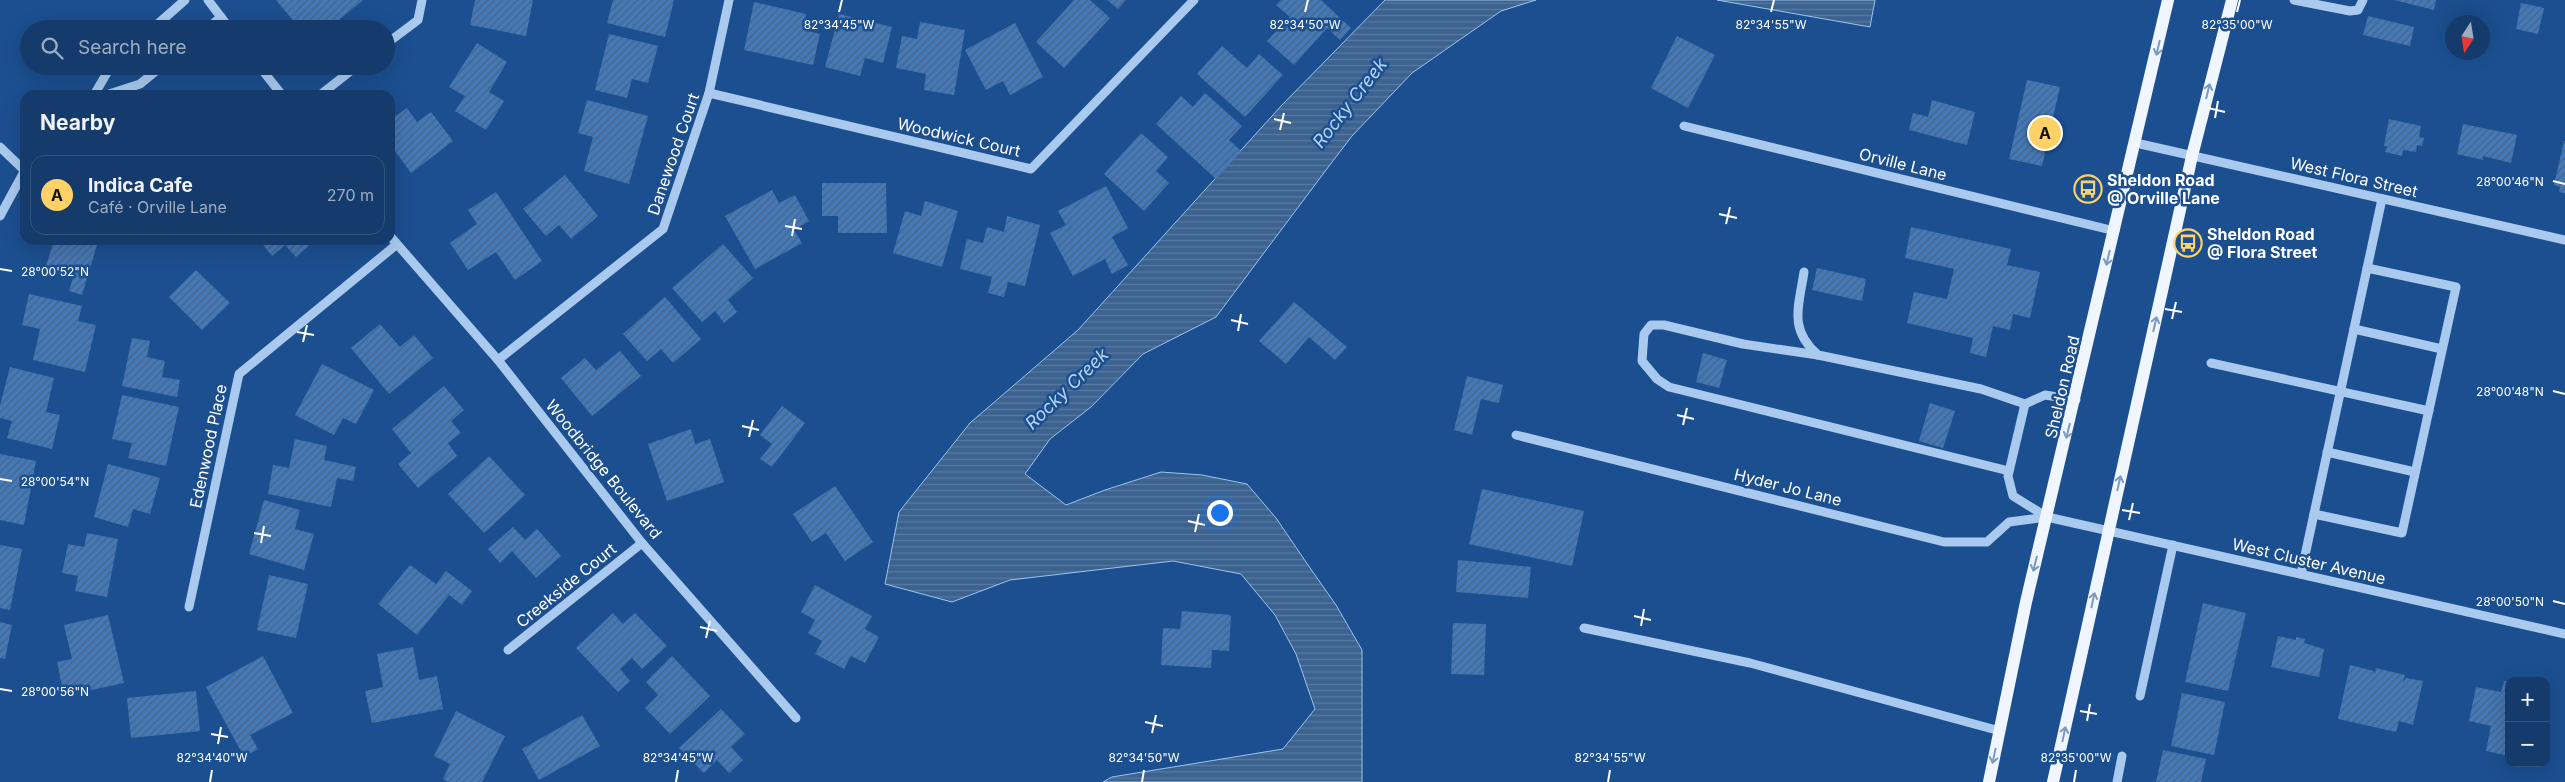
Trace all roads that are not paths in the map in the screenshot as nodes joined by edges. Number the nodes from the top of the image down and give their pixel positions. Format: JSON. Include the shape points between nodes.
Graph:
{"nodes":[{"id":1,"x":185,"y":0,"type":"edge"},
{"id":2,"x":208,"y":0,"type":"edge"},
{"id":3,"x":422,"y":0,"type":"edge"},
{"id":4,"x":729,"y":0,"type":"edge"},
{"id":5,"x":1194,"y":0,"type":"edge"},
{"id":6,"x":2168,"y":0,"type":"edge"},
{"id":7,"x":2232,"y":0,"type":"edge"},
{"id":8,"x":2294,"y":0,"type":"edge"},
{"id":9,"x":2363,"y":0,"type":"edge"},
{"id":10,"x":221,"y":17,"type":"junction"},
{"id":11,"x":162,"y":20,"type":"edge"},
{"id":12,"x":218,"y":20,"type":"edge"},
{"id":13,"x":223,"y":20,"type":"edge"},
{"id":14,"x":395,"y":37,"type":"edge"},
{"id":15,"x":106,"y":75,"type":"edge"},
{"id":16,"x":151,"y":75,"type":"edge"},
{"id":17,"x":267,"y":75,"type":"edge"},
{"id":18,"x":346,"y":75,"type":"edge"},
{"id":19,"x":97,"y":90,"type":"edge"},
{"id":20,"x":121,"y":90,"type":"edge"},
{"id":21,"x":278,"y":90,"type":"edge"},
{"id":22,"x":326,"y":90,"type":"edge"},
{"id":23,"x":710,"y":93,"type":"junction"},
{"id":24,"x":1684,"y":126,"type":"dead end"},
{"id":25,"x":2136,"y":142,"type":"junction"},
{"id":26,"x":0,"y":147,"type":"edge"},
{"id":27,"x":2192,"y":156,"type":"junction"},
{"id":28,"x":20,"y":165,"type":"edge"},
{"id":29,"x":20,"y":179,"type":"edge"},
{"id":30,"x":2382,"y":199,"type":"junction"},
{"id":31,"x":0,"y":216,"type":"edge"},
{"id":32,"x":2115,"y":232,"type":"junction"},
{"id":33,"x":2565,"y":240,"type":"edge"},
{"id":34,"x":396,"y":245,"type":"joint"},
{"id":35,"x":2367,"y":268,"type":"junction"},
{"id":36,"x":1804,"y":272,"type":"dead end"},
{"id":37,"x":2354,"y":329,"type":"junction"},
{"id":38,"x":2442,"y":349,"type":"junction"},
{"id":39,"x":1818,"y":355,"type":"junction"},
{"id":40,"x":498,"y":360,"type":"junction"},
{"id":41,"x":2211,"y":363,"type":"dead end"},
{"id":42,"x":2340,"y":391,"type":"junction"},
{"id":43,"x":2076,"y":400,"type":"junction"},
{"id":44,"x":2025,"y":404,"type":"junction"},
{"id":45,"x":2429,"y":410,"type":"junction"},
{"id":46,"x":1516,"y":435,"type":"dead end"},
{"id":47,"x":2327,"y":452,"type":"junction"},
{"id":48,"x":2009,"y":471,"type":"junction"},
{"id":49,"x":2415,"y":472,"type":"junction"},
{"id":50,"x":2314,"y":514,"type":"junction"},
{"id":51,"x":2047,"y":516,"type":"junction"},
{"id":52,"x":2108,"y":530,"type":"junction"},
{"id":53,"x":642,"y":543,"type":"junction"},
{"id":54,"x":2174,"y":545,"type":"junction"},
{"id":55,"x":2301,"y":574,"type":"junction"},
{"id":56,"x":189,"y":607,"type":"dead end"},
{"id":57,"x":1584,"y":628,"type":"dead end"},
{"id":58,"x":2565,"y":634,"type":"edge"},
{"id":59,"x":508,"y":650,"type":"dead end"},
{"id":60,"x":2140,"y":696,"type":"dead end"},
{"id":61,"x":796,"y":718,"type":"dead end"},
{"id":62,"x":2000,"y":731,"type":"junction"},
{"id":63,"x":2122,"y":756,"type":"dead end"},
{"id":64,"x":1988,"y":782,"type":"edge"},
{"id":65,"x":2053,"y":782,"type":"edge"},
{"id":66,"x":2117,"y":782,"type":"edge"}],
"edges":[{"from":1,"to":11,"type":"street"},
{"from":2,"to":10,"type":"street"},
{"from":3,"to":14,"type":"street","via":[[418,20]]},
{"from":4,"to":23,"type":"street","name":"Danewood Court"},
{"from":5,"to":23,"type":"street","name":"Woodwick Court","via":[[1031,169]]},
{"from":6,"to":25,"type":"main road","name":"Sheldon Road","one_way":true},
{"from":27,"to":7,"type":"main road","one_way":true},
{"from":8,"to":9,"type":"street","via":[[2350,11],[2358,10]]},
{"from":10,"to":12,"type":"street"},
{"from":10,"to":13,"type":"street"},
{"from":15,"to":19,"type":"street"},
{"from":16,"to":20,"type":"street","via":[[140,84]]},
{"from":17,"to":21,"type":"street"},
{"from":18,"to":22,"type":"street"},
{"from":23,"to":40,"type":"street","name":"Danewood Court","via":[[663,229]]},
{"from":24,"to":32,"type":"street","name":"Orville Lane"},
{"from":25,"to":27,"type":"street","name":"West Flora Street"},
{"from":25,"to":32,"type":"main road","name":"Sheldon Road"},
{"from":26,"to":28,"type":"street"},
{"from":27,"to":30,"type":"street","name":"West Flora Street"},
{"from":52,"to":27,"type":"main road","one_way":true},
{"from":29,"to":31,"type":"street"},
{"from":30,"to":33,"type":"street","name":"West Flora Street"},
{"from":30,"to":35,"type":"street"},
{"from":32,"to":43,"type":"main road","name":"Sheldon Road","one_way":true},
{"from":34,"to":40,"type":"street","name":"Woodbridge Boulevard"},
{"from":34,"to":56,"type":"street","name":"Edenwood Place","via":[[239,374]]},
{"from":35,"to":37,"type":"street"},
{"from":35,"to":38,"type":"street","via":[[2456,287]]},
{"from":36,"to":39,"type":"street","via":[[1797,318],[1804,343]]},
{"from":37,"to":38,"type":"street"},
{"from":37,"to":42,"type":"street"},
{"from":38,"to":45,"type":"street"},
{"from":39,"to":44,"type":"street","via":[[1981,389]]},
{"from":39,"to":48,"type":"street","via":[[1651,325],[1644,334],[1642,361],[1657,379],[1669,387]]},
{"from":40,"to":53,"type":"street","name":"Woodbridge Boulevard"},
{"from":41,"to":42,"type":"street"},
{"from":42,"to":45,"type":"street"},
{"from":42,"to":47,"type":"street"},
{"from":43,"to":44,"type":"street","via":[[2045,395]]},
{"from":43,"to":51,"type":"main road","name":"Sheldon Road","one_way":true},
{"from":44,"to":48,"type":"street"},
{"from":45,"to":49,"type":"street"},
{"from":46,"to":51,"type":"street","name":"Hyder Jo Lane","via":[[1944,542],[1987,542],[2009,522]]},
{"from":47,"to":49,"type":"street"},
{"from":47,"to":50,"type":"street"},
{"from":48,"to":51,"type":"street","via":[[2013,496]]},
{"from":49,"to":50,"type":"street","via":[[2402,533]]},
{"from":50,"to":55,"type":"street"},
{"from":51,"to":52,"type":"street","name":"West Cluster Avenue"},
{"from":51,"to":62,"type":"main road","name":"Sheldon Road","one_way":true},
{"from":52,"to":54,"type":"street","name":"West Cluster Avenue"},
{"from":65,"to":52,"type":"main road","one_way":true},
{"from":53,"to":59,"type":"street","name":"Creekside Court"},
{"from":53,"to":61,"type":"street","name":"Woodbridge Boulevard"},
{"from":54,"to":55,"type":"street","name":"West Cluster Avenue"},
{"from":54,"to":60,"type":"street"},
{"from":55,"to":58,"type":"street","name":"West Cluster Avenue"},
{"from":57,"to":62,"type":"street","via":[[1750,664]]},
{"from":62,"to":64,"type":"main road","name":"Sheldon Road","one_way":true},
{"from":63,"to":66,"type":"street"}]}
